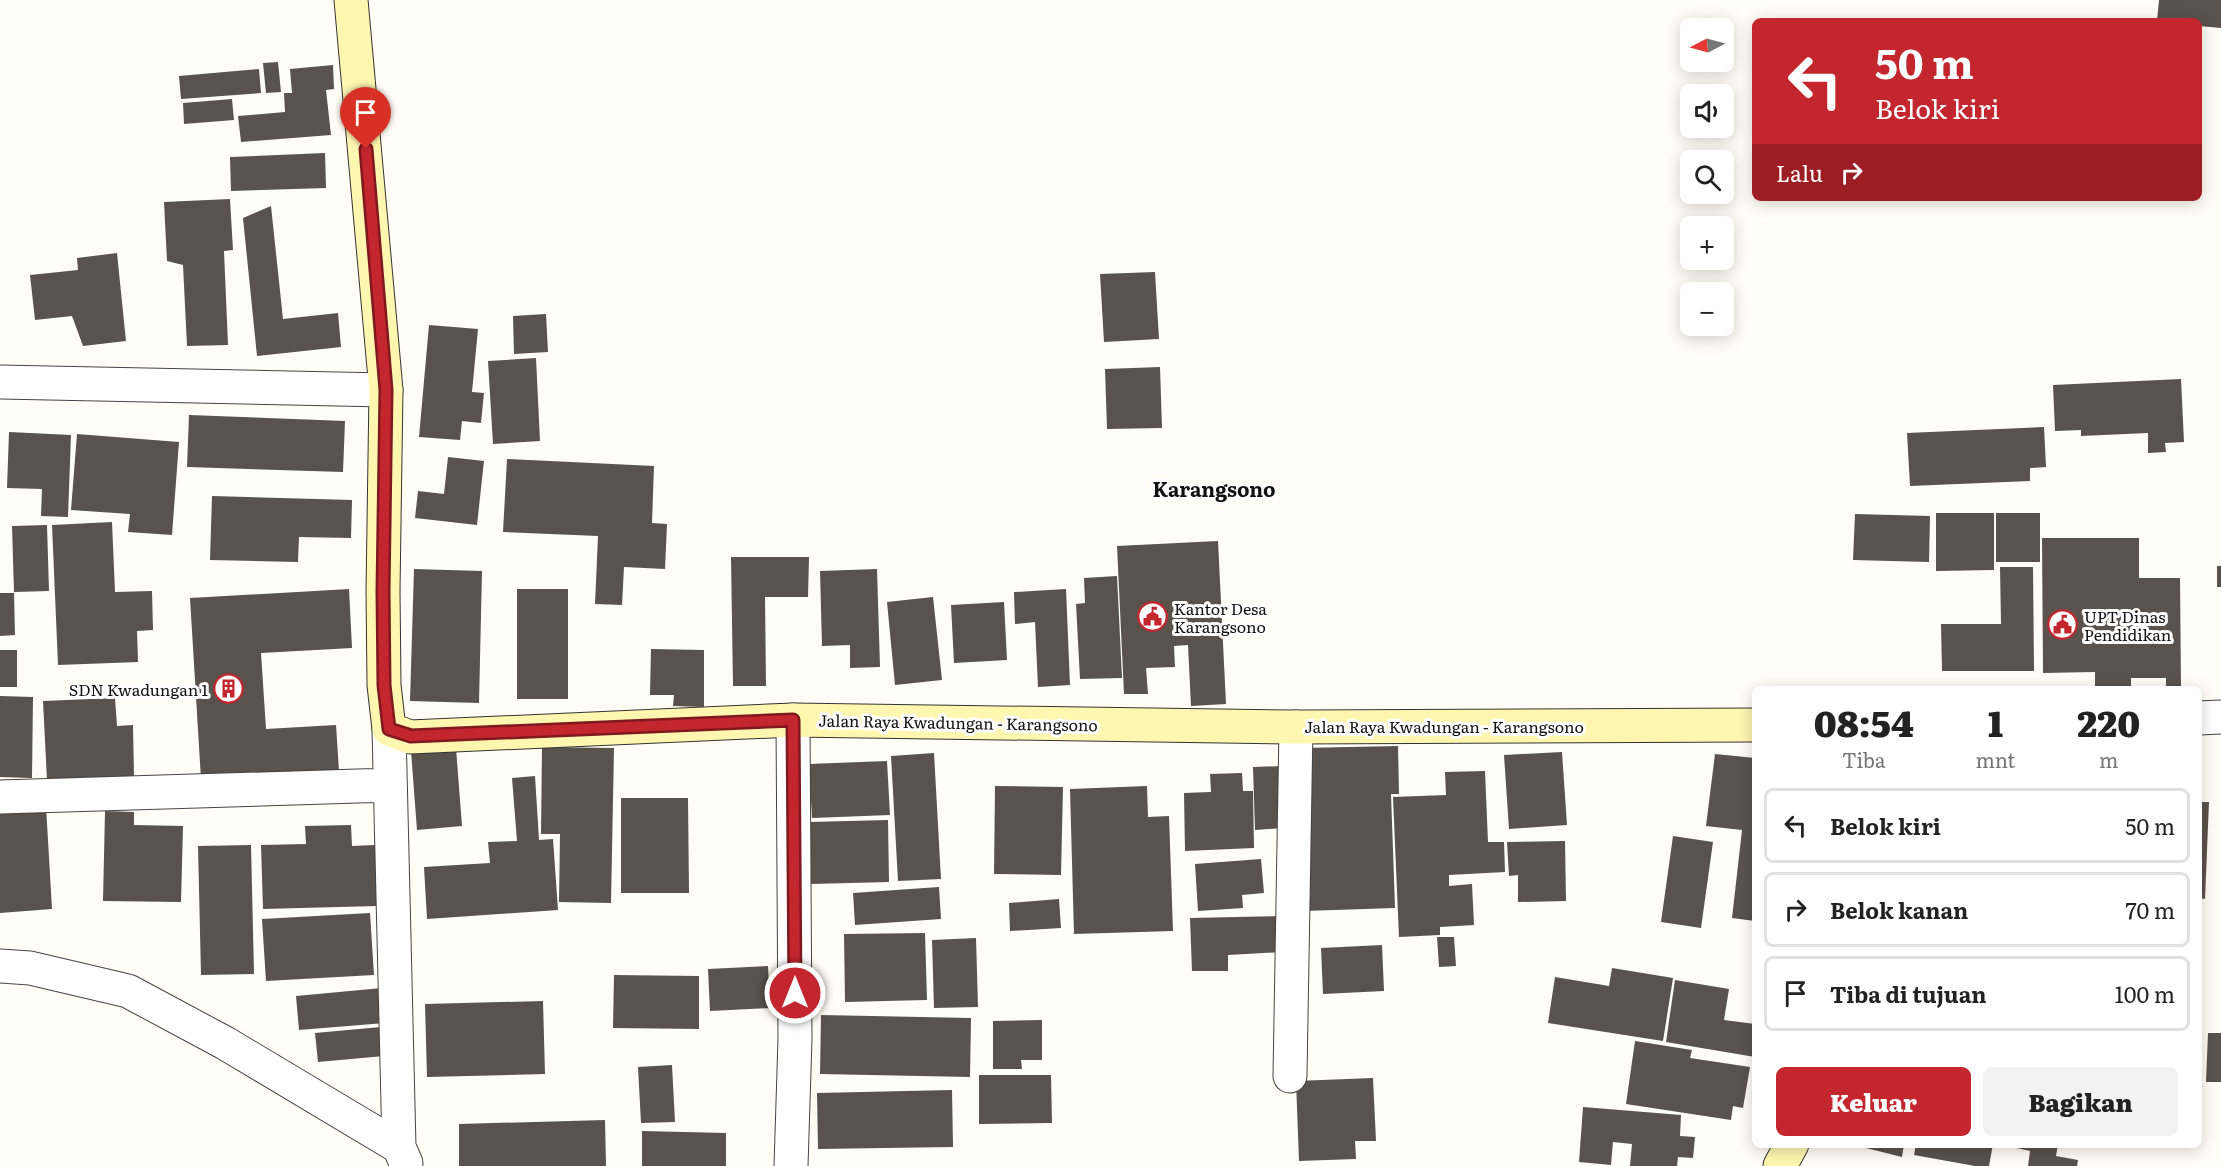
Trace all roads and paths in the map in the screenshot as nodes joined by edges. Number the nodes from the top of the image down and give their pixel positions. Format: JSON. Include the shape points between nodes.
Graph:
{"nodes":[{"id":1,"x":351,"y":0,"type":"edge"},
{"id":2,"x":0,"y":382,"type":"edge"},
{"id":3,"x":386,"y":390,"type":"junction"},
{"id":4,"x":2221,"y":717,"type":"edge"},
{"id":5,"x":2202,"y":718,"type":"edge"},
{"id":6,"x":793,"y":720,"type":"junction"},
{"id":7,"x":1752,"y":725,"type":"edge"},
{"id":8,"x":1296,"y":727,"type":"junction"},
{"id":9,"x":389,"y":729,"type":"junction"},
{"id":10,"x":390,"y":785,"type":"junction"},
{"id":11,"x":0,"y":797,"type":"edge"},
{"id":12,"x":0,"y":966,"type":"edge"},
{"id":13,"x":1290,"y":1076,"type":"dead end"},
{"id":14,"x":1790,"y":1148,"type":"edge"},
{"id":15,"x":404,"y":1156,"type":"edge"},
{"id":16,"x":790,"y":1166,"type":"edge"},
{"id":17,"x":1780,"y":1166,"type":"edge"}],
"edges":[{"from":1,"to":3,"type":"main road"},
{"from":2,"to":3,"type":"street"},
{"from":3,"to":9,"type":"main road","via":[[383,591],[384,685]]},
{"from":4,"to":5,"type":"street"},
{"from":6,"to":8,"type":"main road","name":"Jalan Raya Kwadungan - Karangsono"},
{"from":6,"to":9,"type":"main road","name":"Jalan Raya Kwadungan - Karangsono","via":[[411,736]]},
{"from":6,"to":16,"type":"street","via":[[795,1039]]},
{"from":7,"to":8,"type":"main road","name":"Jalan Raya Kwadungan - Karangsono"},
{"from":8,"to":13,"type":"street"},
{"from":9,"to":10,"type":"street"},
{"from":10,"to":11,"type":"street"},
{"from":10,"to":15,"type":"street"},
{"from":12,"to":15,"type":"street","via":[[30,968],[128,991],[225,1043]]},
{"from":14,"to":17,"type":"main road"}]}
